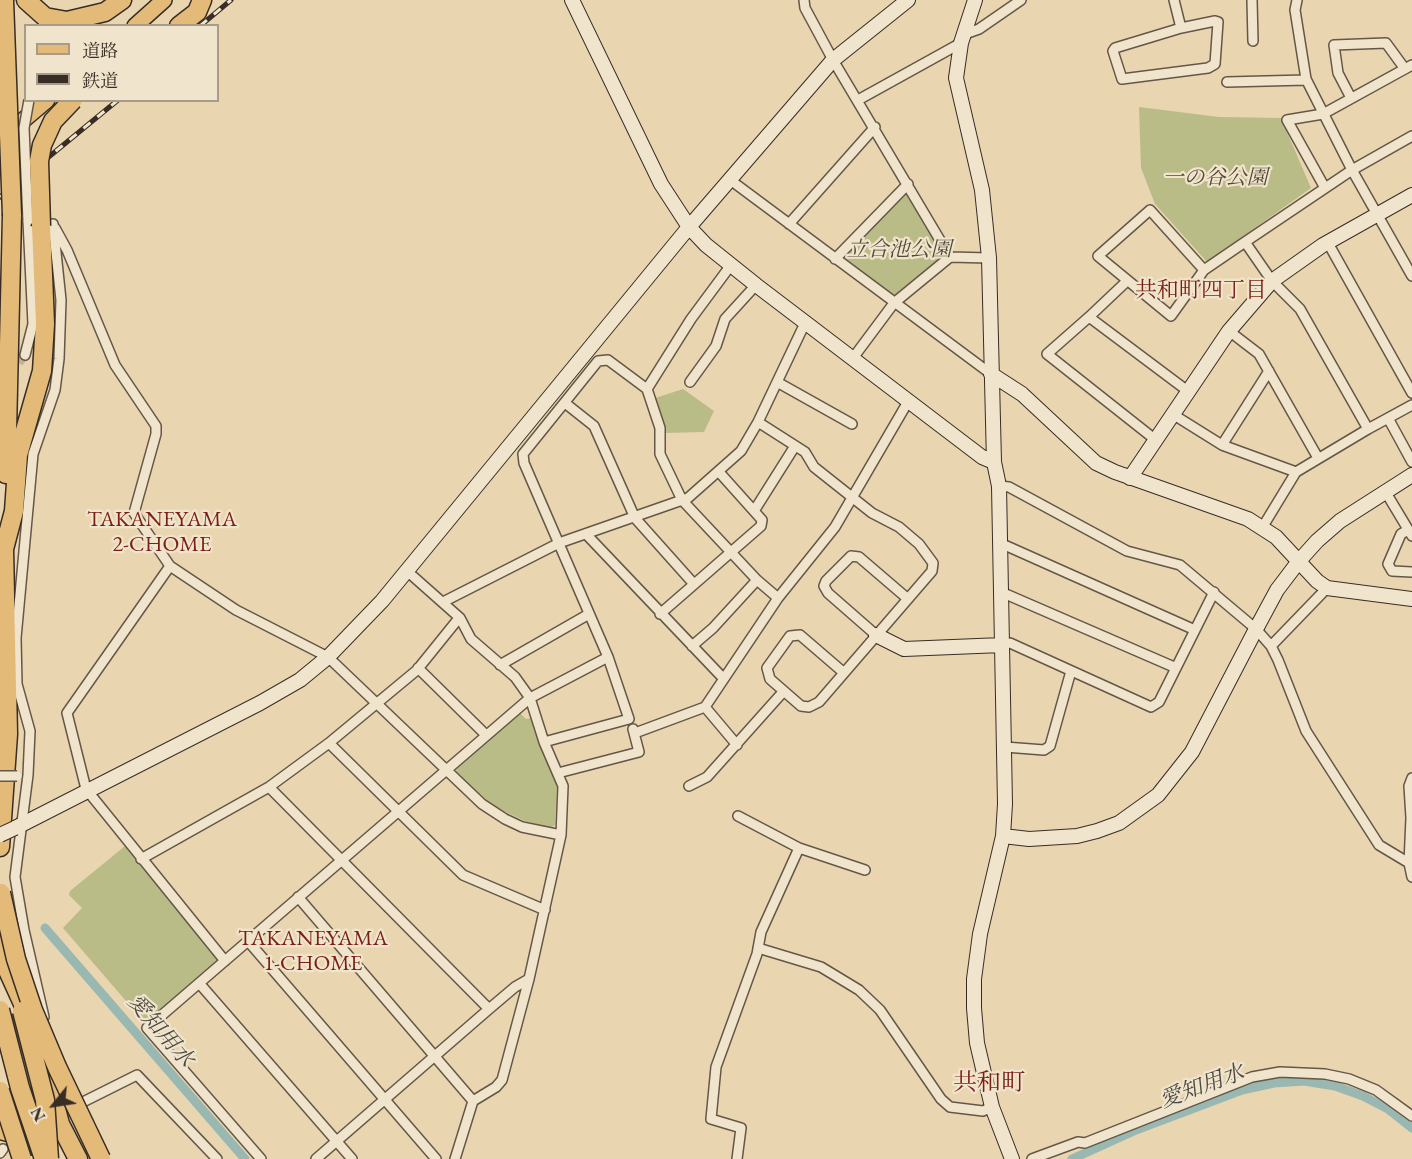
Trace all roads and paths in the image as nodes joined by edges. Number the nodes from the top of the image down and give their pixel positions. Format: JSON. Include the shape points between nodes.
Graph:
{"nodes":[{"id":1,"x":4,"y":0,"type":"edge"},
{"id":2,"x":164,"y":0,"type":"edge"},
{"id":3,"x":202,"y":0,"type":"edge"},
{"id":4,"x":572,"y":0,"type":"edge"},
{"id":5,"x":804,"y":0,"type":"edge"},
{"id":6,"x":908,"y":0,"type":"edge"},
{"id":7,"x":975,"y":0,"type":"edge"},
{"id":8,"x":1021,"y":0,"type":"edge"},
{"id":9,"x":1174,"y":0,"type":"edge"},
{"id":10,"x":1252,"y":0,"type":"edge"},
{"id":11,"x":1297,"y":0,"type":"edge"},
{"id":12,"x":121,"y":1,"type":"edge"},
{"id":13,"x":31,"y":6,"type":"edge"},
{"id":14,"x":189,"y":14,"type":"edge"},
{"id":15,"x":100,"y":24,"type":"edge"},
{"id":16,"x":137,"y":24,"type":"edge"},
{"id":17,"x":1181,"y":28,"type":"junction"},
{"id":18,"x":963,"y":39,"type":"junction"},
{"id":19,"x":1253,"y":41,"type":"dead end"},
{"id":20,"x":833,"y":60,"type":"junction"},
{"id":21,"x":1408,"y":67,"type":"edge"},
{"id":22,"x":1306,"y":80,"type":"junction"},
{"id":23,"x":1227,"y":82,"type":"dead end"},
{"id":24,"x":1351,"y":98,"type":"junction"},
{"id":25,"x":858,"y":100,"type":"junction"},
{"id":26,"x":29,"y":102,"type":"edge"},
{"id":27,"x":45,"y":102,"type":"edge"},
{"id":28,"x":71,"y":102,"type":"edge"},
{"id":29,"x":1323,"y":114,"type":"junction"},
{"id":30,"x":875,"y":127,"type":"junction"},
{"id":31,"x":1412,"y":136,"type":"edge"},
{"id":32,"x":0,"y":140,"type":"edge"},
{"id":33,"x":1352,"y":170,"type":"junction"},
{"id":34,"x":729,"y":179,"type":"junction"},
{"id":35,"x":908,"y":184,"type":"junction"},
{"id":36,"x":1325,"y":188,"type":"junction"},
{"id":37,"x":1412,"y":195,"type":"edge"},
{"id":38,"x":1377,"y":215,"type":"junction"},
{"id":39,"x":27,"y":221,"type":"junction"},
{"id":40,"x":789,"y":224,"type":"junction"},
{"id":41,"x":689,"y":227,"type":"junction"},
{"id":42,"x":1245,"y":242,"type":"junction"},
{"id":43,"x":1328,"y":243,"type":"junction"},
{"id":44,"x":950,"y":257,"type":"junction"},
{"id":45,"x":989,"y":258,"type":"junction"},
{"id":46,"x":835,"y":259,"type":"junction"},
{"id":47,"x":731,"y":265,"type":"junction"},
{"id":48,"x":1204,"y":270,"type":"junction"},
{"id":49,"x":1412,"y":276,"type":"edge"},
{"id":50,"x":1127,"y":281,"type":"junction"},
{"id":51,"x":1272,"y":281,"type":"junction"},
{"id":52,"x":756,"y":285,"type":"junction"},
{"id":53,"x":894,"y":303,"type":"junction"},
{"id":54,"x":1089,"y":317,"type":"junction"},
{"id":55,"x":806,"y":321,"type":"junction"},
{"id":56,"x":1228,"y":331,"type":"junction"},
{"id":57,"x":45,"y":344,"type":"junction"},
{"id":58,"x":25,"y":355,"type":"tunnel mouth"},
{"id":59,"x":853,"y":358,"type":"junction"},
{"id":60,"x":59,"y":359,"type":"junction"},
{"id":61,"x":42,"y":371,"type":"junction"},
{"id":62,"x":1269,"y":371,"type":"junction"},
{"id":63,"x":992,"y":374,"type":"junction"},
{"id":64,"x":777,"y":381,"type":"junction"},
{"id":65,"x":690,"y":382,"type":"dead end"},
{"id":66,"x":646,"y":389,"type":"junction"},
{"id":67,"x":1189,"y":392,"type":"junction"},
{"id":68,"x":1412,"y":393,"type":"edge"},
{"id":69,"x":909,"y":400,"type":"junction"},
{"id":70,"x":565,"y":403,"type":"junction"},
{"id":71,"x":1412,"y":405,"type":"edge"},
{"id":72,"x":1174,"y":415,"type":"junction"},
{"id":73,"x":1388,"y":418,"type":"junction"},
{"id":74,"x":758,"y":422,"type":"junction"},
{"id":75,"x":852,"y":424,"type":"dead end"},
{"id":76,"x":1368,"y":429,"type":"junction"},
{"id":77,"x":1157,"y":441,"type":"junction"},
{"id":78,"x":795,"y":446,"type":"junction"},
{"id":79,"x":1222,"y":446,"type":"junction"},
{"id":80,"x":1318,"y":458,"type":"junction"},
{"id":81,"x":994,"y":462,"type":"junction"},
{"id":82,"x":1412,"y":462,"type":"edge"},
{"id":83,"x":719,"y":472,"type":"junction"},
{"id":84,"x":1296,"y":472,"type":"junction"},
{"id":85,"x":1412,"y":475,"type":"edge"},
{"id":86,"x":1130,"y":478,"type":"junction"},
{"id":87,"x":999,"y":486,"type":"junction"},
{"id":88,"x":1385,"y":491,"type":"junction"},
{"id":89,"x":852,"y":498,"type":"junction"},
{"id":90,"x":682,"y":500,"type":"junction"},
{"id":91,"x":754,"y":511,"type":"junction"},
{"id":92,"x":635,"y":518,"type":"junction"},
{"id":93,"x":1262,"y":528,"type":"junction"},
{"id":94,"x":1410,"y":533,"type":"edge"},
{"id":95,"x":586,"y":534,"type":"junction"},
{"id":96,"x":559,"y":543,"type":"junction"},
{"id":97,"x":1000,"y":543,"type":"junction"},
{"id":98,"x":4,"y":549,"type":"junction"},
{"id":99,"x":730,"y":553,"type":"junction"},
{"id":100,"x":1299,"y":561,"type":"junction"},
{"id":101,"x":170,"y":566,"type":"junction"},
{"id":102,"x":407,"y":571,"type":"junction"},
{"id":103,"x":1412,"y":572,"type":"edge"},
{"id":104,"x":757,"y":580,"type":"junction"},
{"id":105,"x":693,"y":583,"type":"junction"},
{"id":106,"x":1327,"y":588,"type":"junction"},
{"id":107,"x":1001,"y":592,"type":"junction"},
{"id":108,"x":1214,"y":592,"type":"junction"},
{"id":109,"x":0,"y":596,"type":"edge"},
{"id":110,"x":778,"y":598,"type":"junction"},
{"id":111,"x":908,"y":599,"type":"junction"},
{"id":112,"x":1412,"y":599,"type":"edge"},
{"id":113,"x":442,"y":602,"type":"junction"},
{"id":114,"x":589,"y":614,"type":"junction"},
{"id":115,"x":660,"y":614,"type":"junction"},
{"id":116,"x":459,"y":618,"type":"junction"},
{"id":117,"x":1256,"y":629,"type":"junction"},
{"id":118,"x":1195,"y":630,"type":"junction"},
{"id":119,"x":876,"y":634,"type":"junction"},
{"id":120,"x":1002,"y":645,"type":"junction"},
{"id":121,"x":692,"y":646,"type":"junction"},
{"id":122,"x":1271,"y":646,"type":"junction"},
{"id":123,"x":328,"y":657,"type":"junction"},
{"id":124,"x":608,"y":657,"type":"junction"},
{"id":125,"x":500,"y":665,"type":"junction"},
{"id":126,"x":418,"y":668,"type":"junction"},
{"id":127,"x":1174,"y":668,"type":"junction"},
{"id":128,"x":1071,"y":671,"type":"junction"},
{"id":129,"x":843,"y":672,"type":"junction"},
{"id":130,"x":723,"y":678,"type":"junction"},
{"id":131,"x":783,"y":692,"type":"junction"},
{"id":132,"x":531,"y":698,"type":"junction"},
{"id":133,"x":378,"y":704,"type":"junction"},
{"id":134,"x":705,"y":707,"type":"junction"},
{"id":135,"x":629,"y":719,"type":"junction"},
{"id":136,"x":634,"y":733,"type":"junction"},
{"id":137,"x":486,"y":735,"type":"junction"},
{"id":138,"x":544,"y":742,"type":"junction"},
{"id":139,"x":329,"y":743,"type":"junction"},
{"id":140,"x":737,"y":746,"type":"junction"},
{"id":141,"x":1005,"y":747,"type":"junction"},
{"id":142,"x":446,"y":769,"type":"junction"},
{"id":143,"x":558,"y":773,"type":"junction"},
{"id":144,"x":28,"y":775,"type":"junction"},
{"id":145,"x":0,"y":776,"type":"edge"},
{"id":146,"x":1412,"y":778,"type":"edge"},
{"id":147,"x":689,"y":786,"type":"dead end"},
{"id":148,"x":269,"y":787,"type":"junction"},
{"id":149,"x":86,"y":789,"type":"junction"},
{"id":150,"x":397,"y":811,"type":"junction"},
{"id":151,"x":738,"y":816,"type":"dead end"},
{"id":152,"x":1412,"y":818,"type":"edge"},
{"id":153,"x":19,"y":826,"type":"junction"},
{"id":154,"x":561,"y":835,"type":"junction"},
{"id":155,"x":0,"y":836,"type":"edge"},
{"id":156,"x":1004,"y":836,"type":"junction"},
{"id":157,"x":0,"y":847,"type":"edge"},
{"id":158,"x":800,"y":848,"type":"junction"},
{"id":159,"x":141,"y":859,"type":"junction"},
{"id":160,"x":342,"y":860,"type":"junction"},
{"id":161,"x":1409,"y":863,"type":"junction"},
{"id":162,"x":865,"y":870,"type":"dead end"},
{"id":163,"x":1412,"y":877,"type":"edge"},
{"id":164,"x":0,"y":888,"type":"edge"},
{"id":165,"x":1,"y":893,"type":"edge"},
{"id":166,"x":298,"y":897,"type":"junction"},
{"id":167,"x":545,"y":910,"type":"junction"},
{"id":168,"x":0,"y":931,"type":"edge"},
{"id":169,"x":248,"y":941,"type":"junction"},
{"id":170,"x":758,"y":948,"type":"junction"},
{"id":171,"x":225,"y":961,"type":"junction"},
{"id":172,"x":529,"y":979,"type":"junction"},
{"id":173,"x":199,"y":982,"type":"junction"},
{"id":174,"x":489,"y":1009,"type":"junction"},
{"id":175,"x":0,"y":1010,"type":"edge"},
{"id":176,"x":435,"y":1056,"type":"junction"},
{"id":177,"x":0,"y":1092,"type":"edge"},
{"id":178,"x":384,"y":1099,"type":"junction"},
{"id":179,"x":473,"y":1101,"type":"junction"},
{"id":180,"x":81,"y":1103,"type":"junction"},
{"id":181,"x":992,"y":1107,"type":"junction"},
{"id":182,"x":1412,"y":1116,"type":"edge"},
{"id":183,"x":0,"y":1122,"type":"edge"},
{"id":184,"x":0,"y":1130,"type":"edge"},
{"id":185,"x":31,"y":1138,"type":"junction"},
{"id":186,"x":336,"y":1141,"type":"junction"},
{"id":187,"x":6,"y":1154,"type":"edge"},
{"id":188,"x":22,"y":1159,"type":"edge"},
{"id":189,"x":44,"y":1159,"type":"edge"},
{"id":190,"x":49,"y":1159,"type":"edge"},
{"id":191,"x":53,"y":1159,"type":"edge"},
{"id":192,"x":78,"y":1159,"type":"edge"},
{"id":193,"x":101,"y":1159,"type":"edge"},
{"id":194,"x":108,"y":1159,"type":"edge"},
{"id":195,"x":217,"y":1159,"type":"edge"},
{"id":196,"x":261,"y":1159,"type":"edge"},
{"id":197,"x":315,"y":1159,"type":"edge"},
{"id":198,"x":352,"y":1159,"type":"edge"},
{"id":199,"x":436,"y":1159,"type":"edge"},
{"id":200,"x":455,"y":1159,"type":"edge"},
{"id":201,"x":737,"y":1159,"type":"edge"},
{"id":202,"x":1012,"y":1159,"type":"edge"},
{"id":203,"x":1032,"y":1159,"type":"edge"}],
"edges":[{"from":1,"to":39,"type":"highway","bridge":true},
{"from":2,"to":16,"type":"main road"},
{"from":3,"to":14,"type":"highway"},
{"from":4,"to":41,"type":"street","via":[[661,184]]},
{"from":5,"to":20,"type":"street"},
{"from":6,"to":20,"type":"street"},
{"from":7,"to":18,"type":"street"},
{"from":8,"to":18,"type":"street"},
{"from":9,"to":17,"type":"street"},
{"from":10,"to":19,"type":"street"},
{"from":11,"to":22,"type":"street"},
{"from":12,"to":13,"type":"highway","via":[[105,12],[79,20],[55,20]]},
{"from":12,"to":15,"type":"street"},
{"from":17,"to":17,"type":"street","via":[[1218,22],[1215,64],[1122,79],[1115,48]]},
{"from":18,"to":25,"type":"street"},
{"from":18,"to":45,"type":"street","via":[[957,90],[982,190]]},
{"from":20,"to":25,"type":"street"},
{"from":20,"to":34,"type":"street"},
{"from":21,"to":24,"type":"street"},
{"from":21,"to":24,"type":"street","via":[[1386,43],[1334,45],[1338,73]]},
{"from":22,"to":23,"type":"street"},
{"from":22,"to":29,"type":"street"},
{"from":24,"to":29,"type":"street"},
{"from":25,"to":30,"type":"street"},
{"from":26,"to":39,"type":"street","bridge":true,"via":[[24,128]]},
{"from":27,"to":32,"type":"main road"},
{"from":28,"to":39,"type":"highway","bridge":true,"via":[[53,121],[42,145]]},
{"from":29,"to":33,"type":"street"},
{"from":29,"to":36,"type":"street","via":[[1287,120]]},
{"from":30,"to":35,"type":"street"},
{"from":30,"to":40,"type":"street"},
{"from":31,"to":33,"type":"street"},
{"from":33,"to":36,"type":"street"},
{"from":33,"to":38,"type":"street"},
{"from":34,"to":40,"type":"street"},
{"from":34,"to":41,"type":"street"},
{"from":35,"to":44,"type":"street"},
{"from":35,"to":46,"type":"street"},
{"from":36,"to":42,"type":"street"},
{"from":37,"to":38,"type":"street"},
{"from":38,"to":43,"type":"street"},
{"from":38,"to":49,"type":"street"},
{"from":39,"to":57,"type":"highway"},
{"from":39,"to":58,"type":"street","via":[[33,324]]},
{"from":39,"to":98,"type":"highway"},
{"from":40,"to":46,"type":"street"},
{"from":41,"to":47,"type":"street"},
{"from":41,"to":102,"type":"street"},
{"from":42,"to":48,"type":"street"},
{"from":42,"to":51,"type":"street"},
{"from":43,"to":51,"type":"street"},
{"from":43,"to":68,"type":"street"},
{"from":44,"to":45,"type":"street"},
{"from":44,"to":53,"type":"street"},
{"from":45,"to":63,"type":"street"},
{"from":46,"to":53,"type":"street"},
{"from":47,"to":52,"type":"street"},
{"from":47,"to":66,"type":"street"},
{"from":48,"to":50,"type":"street","via":[[1171,316]]},
{"from":48,"to":50,"type":"street","via":[[1150,210],[1098,256]]},
{"from":50,"to":54,"type":"street"},
{"from":51,"to":56,"type":"street"},
{"from":51,"to":76,"type":"street","via":[[1300,309]]},
{"from":52,"to":55,"type":"street"},
{"from":52,"to":65,"type":"street","via":[[725,319],[716,346]]},
{"from":53,"to":59,"type":"street"},
{"from":53,"to":63,"type":"street"},
{"from":54,"to":67,"type":"street"},
{"from":54,"to":77,"type":"street","via":[[1047,354]]},
{"from":55,"to":59,"type":"street"},
{"from":55,"to":64,"type":"street"},
{"from":56,"to":62,"type":"street","via":[[1259,354]]},
{"from":56,"to":67,"type":"street"},
{"from":57,"to":60,"type":"highway"},
{"from":57,"to":61,"type":"highway"},
{"from":59,"to":69,"type":"street"},
{"from":60,"to":61,"type":"street"},
{"from":60,"to":101,"type":"street","via":[[61,300],[53,224],[115,365],[156,426],[134,513]]},
{"from":60,"to":144,"type":"street","via":[[55,390],[33,454],[16,638],[17,684],[30,731]]},
{"from":61,"to":98,"type":"highway","via":[[18,455],[14,511]]},
{"from":62,"to":79,"type":"street"},
{"from":62,"to":80,"type":"street"},
{"from":63,"to":81,"type":"street"},
{"from":63,"to":86,"type":"street","via":[[1022,394],[1096,463]]},
{"from":64,"to":74,"type":"street"},
{"from":64,"to":75,"type":"street"},
{"from":66,"to":70,"type":"street","via":[[608,360],[598,362]]},
{"from":66,"to":90,"type":"street","via":[[660,428],[660,454]]},
{"from":67,"to":72,"type":"street"},
{"from":69,"to":81,"type":"street","via":[[982,457]]},
{"from":69,"to":89,"type":"street"},
{"from":70,"to":92,"type":"street","via":[[594,426]]},
{"from":70,"to":96,"type":"street","via":[[523,454]]},
{"from":71,"to":73,"type":"street"},
{"from":72,"to":77,"type":"street"},
{"from":72,"to":79,"type":"street"},
{"from":73,"to":76,"type":"street"},
{"from":73,"to":82,"type":"street"},
{"from":74,"to":78,"type":"street"},
{"from":74,"to":83,"type":"street","via":[[741,451]]},
{"from":76,"to":80,"type":"street"},
{"from":77,"to":86,"type":"street"},
{"from":78,"to":89,"type":"street"},
{"from":78,"to":91,"type":"street"},
{"from":79,"to":84,"type":"street"},
{"from":80,"to":84,"type":"street"},
{"from":81,"to":87,"type":"street"},
{"from":83,"to":90,"type":"street"},
{"from":83,"to":91,"type":"street"},
{"from":84,"to":93,"type":"street"},
{"from":85,"to":88,"type":"street"},
{"from":86,"to":93,"type":"street","via":[[1248,519]]},
{"from":87,"to":97,"type":"street"},
{"from":87,"to":108,"type":"street","via":[[1009,487],[1127,551],[1180,564]]},
{"from":88,"to":94,"type":"street"},
{"from":88,"to":100,"type":"street","via":[[1341,521]]},
{"from":89,"to":110,"type":"street","via":[[835,527]]},
{"from":89,"to":111,"type":"street","via":[[899,527],[933,563],[932,571]]},
{"from":90,"to":92,"type":"street"},
{"from":90,"to":99,"type":"street"},
{"from":91,"to":99,"type":"street","via":[[762,520],[761,526]]},
{"from":92,"to":95,"type":"street"},
{"from":92,"to":105,"type":"street"},
{"from":93,"to":100,"type":"street"},
{"from":94,"to":103,"type":"street","via":[[1401,534],[1388,564],[1392,572]]},
{"from":95,"to":96,"type":"street"},
{"from":95,"to":115,"type":"street"},
{"from":96,"to":113,"type":"street"},
{"from":96,"to":114,"type":"street"},
{"from":97,"to":107,"type":"street"},
{"from":97,"to":118,"type":"street"},
{"from":98,"to":109,"type":"highway"},
{"from":98,"to":157,"type":"highway","via":[[8,734]]},
{"from":99,"to":104,"type":"street"},
{"from":99,"to":105,"type":"street"},
{"from":100,"to":106,"type":"street"},
{"from":100,"to":117,"type":"street"},
{"from":101,"to":123,"type":"street","via":[[236,610]]},
{"from":101,"to":149,"type":"street","via":[[67,713]]},
{"from":102,"to":113,"type":"street"},
{"from":102,"to":123,"type":"street"},
{"from":104,"to":110,"type":"street"},
{"from":104,"to":121,"type":"street"},
{"from":105,"to":115,"type":"street"},
{"from":106,"to":112,"type":"street"},
{"from":106,"to":122,"type":"street"},
{"from":107,"to":120,"type":"street"},
{"from":107,"to":127,"type":"street"},
{"from":108,"to":117,"type":"street"},
{"from":108,"to":118,"type":"street"},
{"from":110,"to":130,"type":"street"},
{"from":111,"to":119,"type":"street"},
{"from":111,"to":119,"type":"street","via":[[859,557],[851,556],[826,581],[828,593]]},
{"from":113,"to":116,"type":"street"},
{"from":114,"to":124,"type":"street"},
{"from":114,"to":125,"type":"street"},
{"from":115,"to":121,"type":"street"},
{"from":116,"to":125,"type":"street","via":[[471,639]]},
{"from":116,"to":126,"type":"street"},
{"from":117,"to":122,"type":"street"},
{"from":117,"to":156,"type":"street","via":[[1192,752],[1177,774],[1140,810],[1119,823],[1077,836]]},
{"from":118,"to":127,"type":"street"},
{"from":119,"to":120,"type":"street","via":[[904,649]]},
{"from":119,"to":129,"type":"street"},
{"from":120,"to":128,"type":"street","via":[[1010,643]]},
{"from":120,"to":141,"type":"street"},
{"from":121,"to":130,"type":"street"},
{"from":122,"to":161,"type":"street","via":[[1305,731],[1379,845]]},
{"from":123,"to":133,"type":"street"},
{"from":123,"to":149,"type":"street","via":[[300,680],[260,703]]},
{"from":124,"to":132,"type":"street"},
{"from":124,"to":135,"type":"street"},
{"from":125,"to":132,"type":"street"},
{"from":126,"to":133,"type":"street"},
{"from":126,"to":137,"type":"street"},
{"from":127,"to":128,"type":"street","via":[[1159,702],[1151,706]]},
{"from":128,"to":141,"type":"street","via":[[1050,746],[1044,750]]},
{"from":129,"to":131,"type":"street","via":[[819,702],[809,707],[801,706]]},
{"from":129,"to":131,"type":"street","via":[[800,635],[790,636],[767,668],[770,679]]},
{"from":130,"to":134,"type":"street"},
{"from":131,"to":140,"type":"street"},
{"from":132,"to":137,"type":"street"},
{"from":132,"to":138,"type":"street"},
{"from":133,"to":139,"type":"street"},
{"from":133,"to":142,"type":"street"},
{"from":134,"to":136,"type":"street"},
{"from":134,"to":140,"type":"street"},
{"from":135,"to":136,"type":"street"},
{"from":135,"to":138,"type":"street"},
{"from":136,"to":143,"type":"street","via":[[639,748],[636,753]]},
{"from":137,"to":142,"type":"street"},
{"from":138,"to":143,"type":"street"},
{"from":139,"to":148,"type":"street"},
{"from":139,"to":150,"type":"street"},
{"from":140,"to":147,"type":"street","via":[[707,777]]},
{"from":141,"to":156,"type":"street"},
{"from":142,"to":150,"type":"street"},
{"from":142,"to":154,"type":"street","via":[[482,804],[504,819]]},
{"from":143,"to":154,"type":"street","via":[[562,786]]},
{"from":144,"to":145,"type":"street","bridge":true},
{"from":144,"to":153,"type":"street"},
{"from":146,"to":152,"type":"street"},
{"from":148,"to":159,"type":"street"},
{"from":148,"to":160,"type":"street"},
{"from":149,"to":153,"type":"street"},
{"from":149,"to":159,"type":"street"},
{"from":150,"to":160,"type":"street"},
{"from":150,"to":167,"type":"street","via":[[463,875]]},
{"from":151,"to":158,"type":"street"},
{"from":152,"to":161,"type":"street"},
{"from":153,"to":155,"type":"street","bridge":true},
{"from":153,"to":180,"type":"street","via":[[15,877],[26,941],[46,1026]]},
{"from":154,"to":167,"type":"street"},
{"from":156,"to":181,"type":"street","via":[[980,934],[974,979],[977,1043]]},
{"from":158,"to":162,"type":"street"},
{"from":158,"to":170,"type":"street","via":[[772,905]]},
{"from":159,"to":171,"type":"street"},
{"from":160,"to":166,"type":"street"},
{"from":160,"to":174,"type":"street"},
{"from":161,"to":163,"type":"street"},
{"from":164,"to":165,"type":"highway","bridge":true},
{"from":165,"to":190,"type":"highway","bridge":true,"via":[[14,982],[45,1100]]},
{"from":165,"to":193,"type":"highway","bridge":true,"via":[[33,1010]]},
{"from":166,"to":169,"type":"street"},
{"from":166,"to":176,"type":"street"},
{"from":167,"to":172,"type":"street"},
{"from":168,"to":192,"type":"highway","via":[[5,964],[20,994],[60,1124]]},
{"from":169,"to":171,"type":"street"},
{"from":169,"to":178,"type":"street"},
{"from":170,"to":181,"type":"street","via":[[820,967],[859,990],[879,1010],[950,1107],[983,1112]]},
{"from":170,"to":201,"type":"street","via":[[716,1067],[711,1119],[741,1128]]},
{"from":171,"to":173,"type":"street"},
{"from":172,"to":174,"type":"street"},
{"from":172,"to":179,"type":"street","via":[[502,1080]]},
{"from":173,"to":186,"type":"street"},
{"from":173,"to":196,"type":"street","via":[[147,1028]]},
{"from":174,"to":176,"type":"street"},
{"from":175,"to":189,"type":"highway","bridge":true},
{"from":176,"to":178,"type":"street"},
{"from":176,"to":179,"type":"street"},
{"from":177,"to":187,"type":"highway","bridge":true},
{"from":177,"to":188,"type":"highway","bridge":true},
{"from":178,"to":186,"type":"street"},
{"from":178,"to":199,"type":"street"},
{"from":179,"to":200,"type":"street"},
{"from":180,"to":194,"type":"street"},
{"from":180,"to":195,"type":"street","via":[[137,1075]]},
{"from":181,"to":202,"type":"street"},
{"from":182,"to":203,"type":"street","via":[[1376,1090],[1349,1079],[1280,1072],[1252,1077],[1085,1143]]},
{"from":183,"to":185,"type":"highway"},
{"from":184,"to":185,"type":"highway"},
{"from":185,"to":191,"type":"highway"},
{"from":186,"to":197,"type":"street"},
{"from":186,"to":198,"type":"street"}]}
